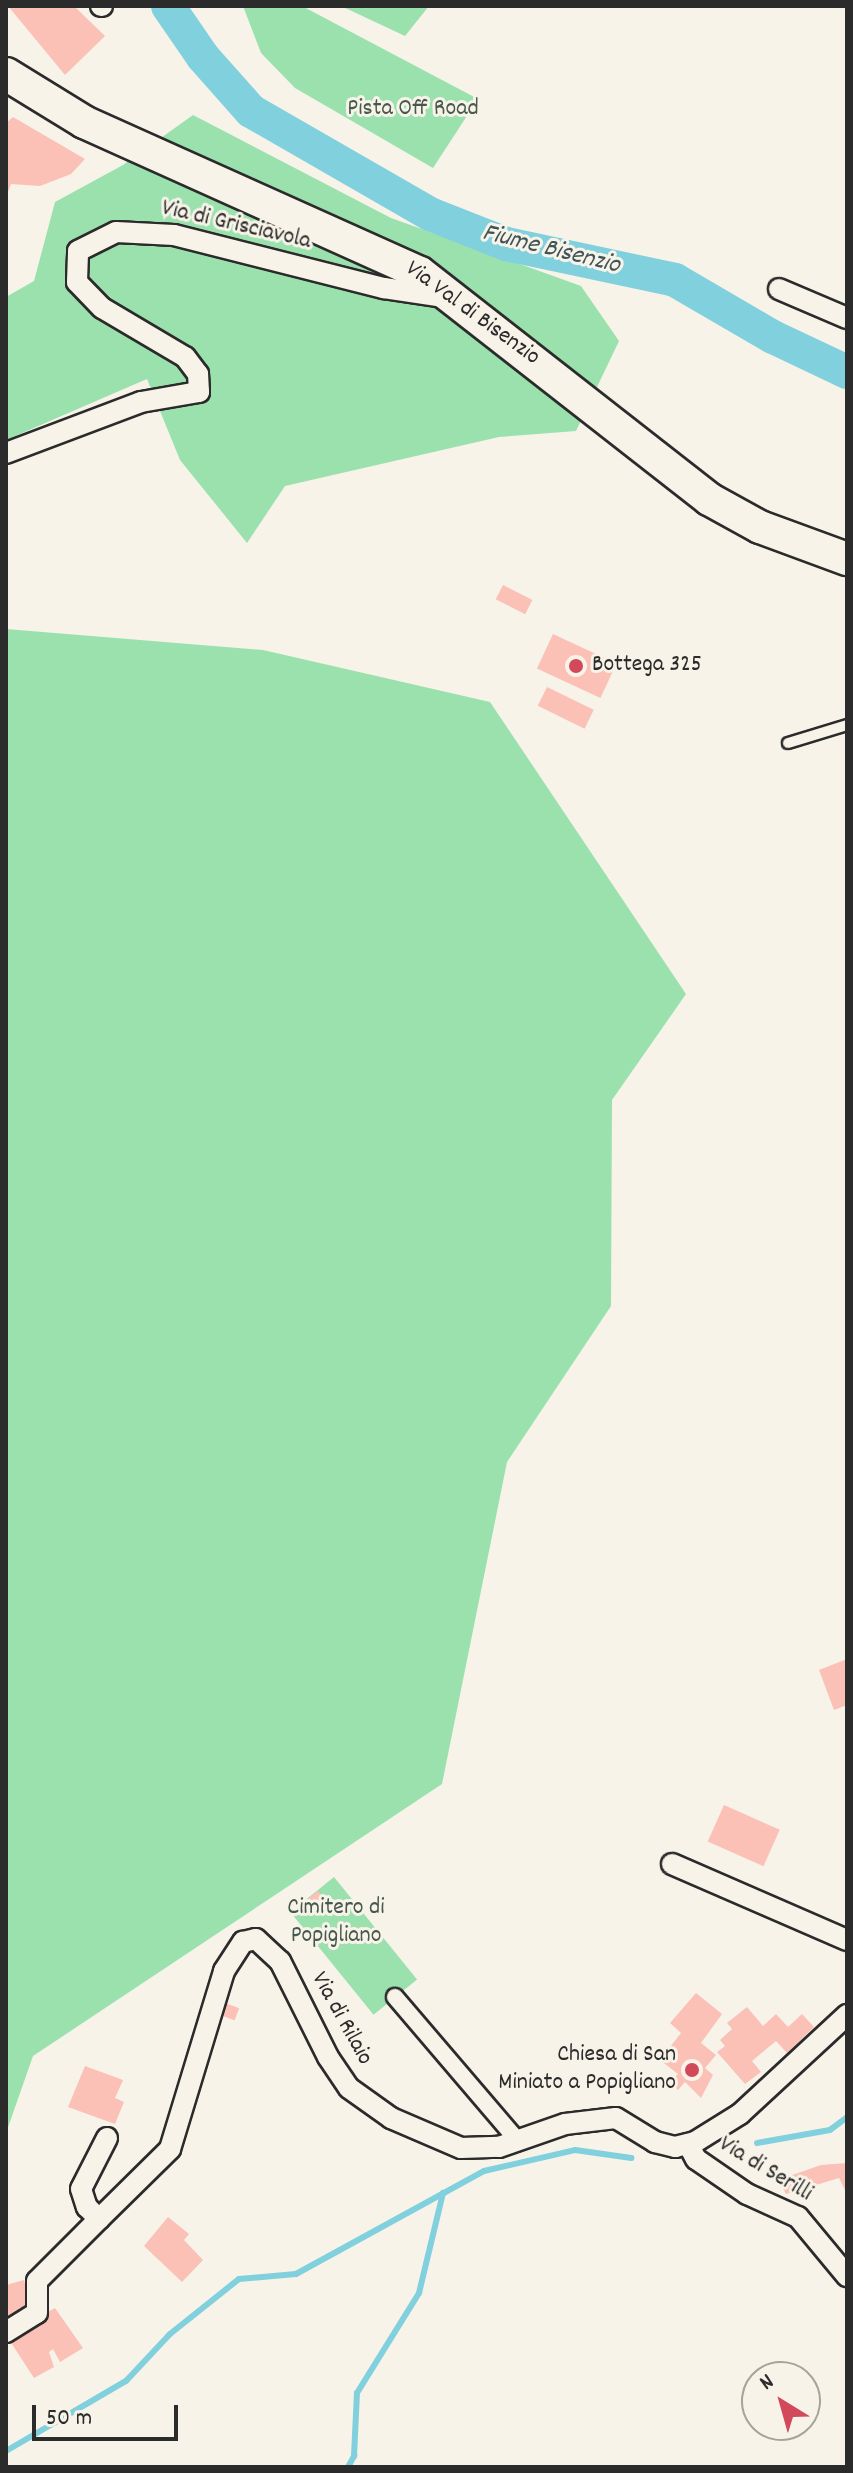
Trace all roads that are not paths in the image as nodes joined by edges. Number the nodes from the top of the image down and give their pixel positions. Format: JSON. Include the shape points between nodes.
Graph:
{"nodes":[{"id":1,"x":6,"y":74,"type":"edge"},
{"id":2,"x":779,"y":289,"type":"dead end"},
{"id":3,"x":457,"y":298,"type":"junction"},
{"id":4,"x":847,"y":318,"type":"edge"},
{"id":5,"x":6,"y":453,"type":"edge"},
{"id":6,"x":840,"y":552,"type":"edge"},
{"id":7,"x":847,"y":725,"type":"edge"},
{"id":8,"x":788,"y":743,"type":"dead end"},
{"id":9,"x":672,"y":1864,"type":"dead end"},
{"id":10,"x":847,"y":1940,"type":"edge"},
{"id":11,"x":395,"y":1997,"type":"dead end"},
{"id":12,"x":847,"y":2015,"type":"edge"},
{"id":13,"x":107,"y":2138,"type":"dead end"},
{"id":14,"x":518,"y":2141,"type":"junction"},
{"id":15,"x":688,"y":2144,"type":"junction"},
{"id":16,"x":99,"y":2219,"type":"junction"},
{"id":17,"x":847,"y":2276,"type":"edge"},
{"id":18,"x":6,"y":2332,"type":"edge"}],
"edges":[{"from":1,"to":3,"type":"main road","name":"Via Val di Bisenzio","via":[[84,122],[362,243]]},
{"from":2,"to":4,"type":"street"},
{"from":3,"to":5,"type":"street","name":"Via di Grisciavola","via":[[420,297],[174,235],[116,232],[78,251],[77,282],[102,308],[185,357],[198,374],[199,392],[141,402]]},
{"from":3,"to":6,"type":"main road","name":"Via Val di Bisenzio","via":[[709,499],[760,527]]},
{"from":7,"to":8,"type":"lane"},
{"from":9,"to":10,"type":"street"},
{"from":11,"to":14,"type":"street"},
{"from":12,"to":15,"type":"street","via":[[740,2114]]},
{"from":13,"to":16,"type":"street","via":[[81,2189],[87,2207]]},
{"from":14,"to":15,"type":"street","name":"Via di Rilaio","via":[[565,2124],[616,2118],[655,2142]]},
{"from":14,"to":16,"type":"street","name":"Via di Rilaio","via":[[461,2148],[365,2102],[328,2057],[280,1961],[256,1939],[243,1942],[224,1971],[170,2149]]},
{"from":15,"to":17,"type":"street","name":"Via di Serilli","via":[[696,2159],[747,2194],[798,2217]]},
{"from":16,"to":18,"type":"street","name":"Via di Rilaio","via":[[37,2281],[37,2313]]}]}
